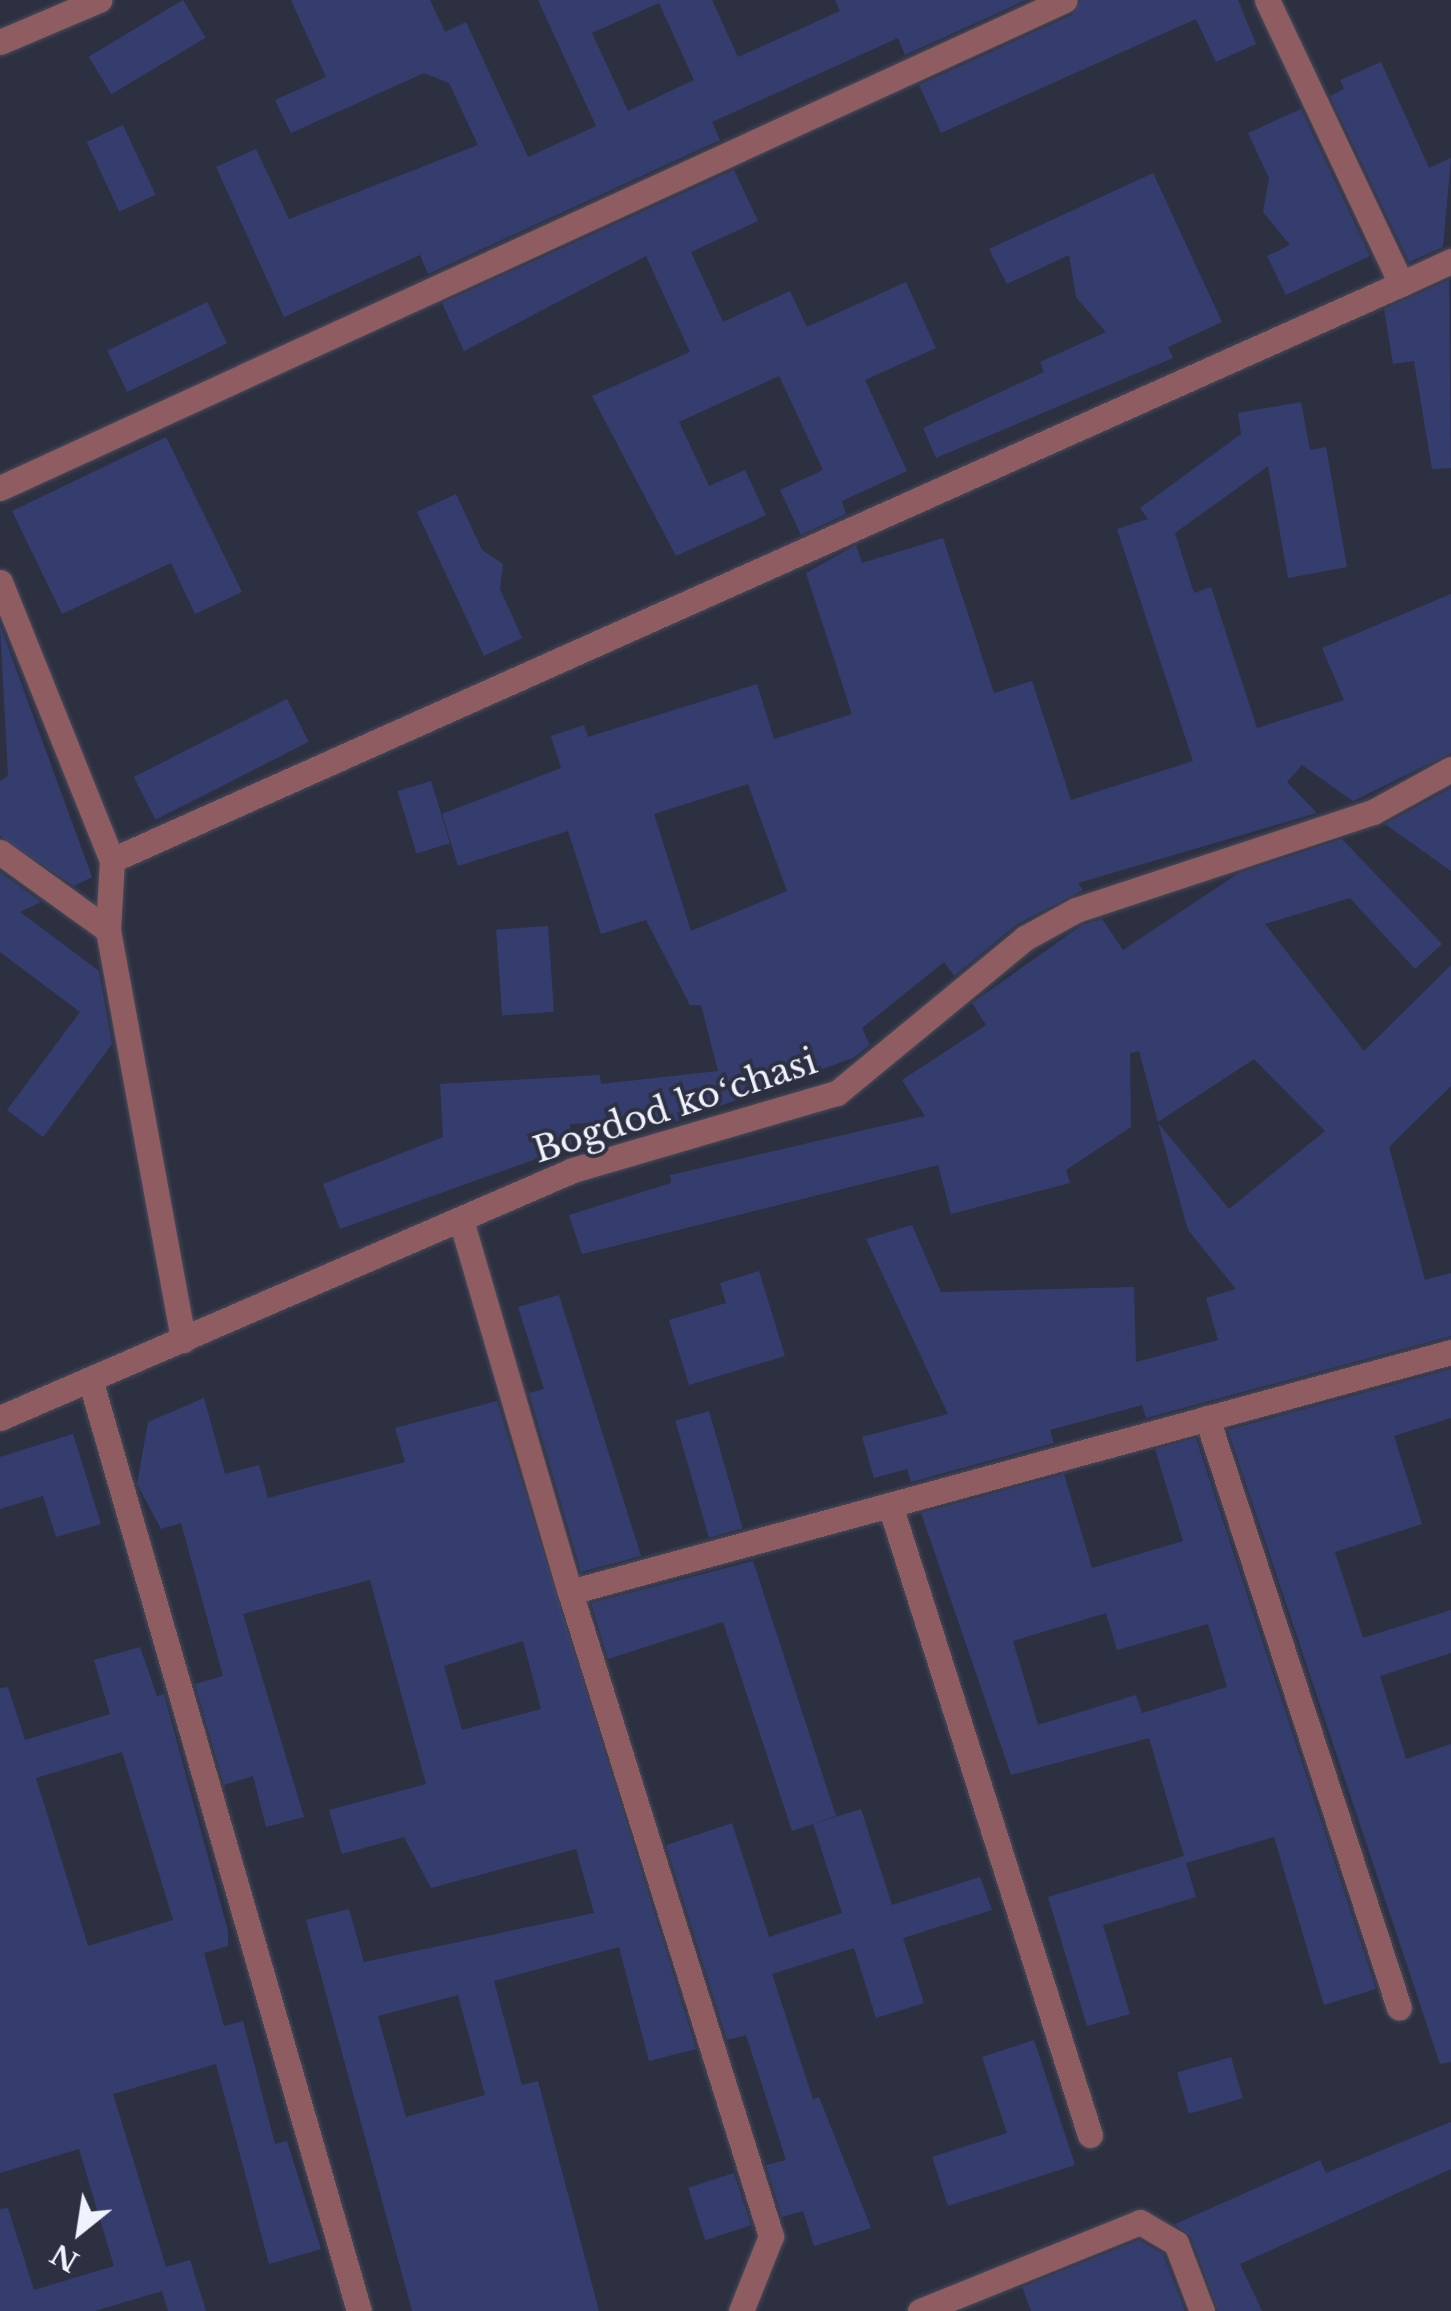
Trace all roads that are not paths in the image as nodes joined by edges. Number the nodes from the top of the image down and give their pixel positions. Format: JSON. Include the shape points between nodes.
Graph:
{"nodes":[{"id":1,"x":98,"y":0,"type":"edge"},
{"id":2,"x":1065,"y":0,"type":"edge"},
{"id":3,"x":1268,"y":0,"type":"edge"},
{"id":4,"x":0,"y":42,"type":"edge"},
{"id":5,"x":1451,"y":262,"type":"edge"},
{"id":6,"x":1401,"y":284,"type":"junction"},
{"id":7,"x":0,"y":488,"type":"edge"},
{"id":8,"x":0,"y":582,"type":"edge"},
{"id":9,"x":1451,"y":769,"type":"edge"},
{"id":10,"x":0,"y":852,"type":"edge"},
{"id":11,"x":112,"y":860,"type":"junction"},
{"id":12,"x":108,"y":930,"type":"junction"},
{"id":13,"x":461,"y":1220,"type":"junction"},
{"id":14,"x":183,"y":1340,"type":"junction"},
{"id":15,"x":1451,"y":1352,"type":"edge"},
{"id":16,"x":90,"y":1379,"type":"junction"},
{"id":17,"x":6,"y":1408,"type":"edge"},
{"id":18,"x":1207,"y":1418,"type":"junction"},
{"id":19,"x":890,"y":1505,"type":"junction"},
{"id":20,"x":570,"y":1592,"type":"junction"},
{"id":21,"x":1398,"y":2008,"type":"dead end"},
{"id":22,"x":1090,"y":2134,"type":"dead end"},
{"id":23,"x":359,"y":2311,"type":"edge"},
{"id":24,"x":741,"y":2311,"type":"edge"},
{"id":25,"x":920,"y":2311,"type":"edge"},
{"id":26,"x":1202,"y":2311,"type":"edge"}],
"edges":[{"from":1,"to":4,"type":"street"},
{"from":2,"to":7,"type":"street"},
{"from":3,"to":6,"type":"street"},
{"from":5,"to":6,"type":"street"},
{"from":6,"to":11,"type":"street"},
{"from":8,"to":11,"type":"street"},
{"from":9,"to":13,"type":"street","name":"Bogdod koʻchasi","via":[[1373,812],[1076,910],[1024,938],[837,1093],[573,1170]]},
{"from":10,"to":12,"type":"street"},
{"from":11,"to":12,"type":"street"},
{"from":12,"to":14,"type":"street"},
{"from":13,"to":14,"type":"street","name":"Bogdod koʻchasi"},
{"from":13,"to":20,"type":"street"},
{"from":14,"to":16,"type":"street","name":"Bogdod koʻchasi"},
{"from":15,"to":18,"type":"street"},
{"from":16,"to":17,"type":"street","name":"Bogdod koʻchasi"},
{"from":16,"to":23,"type":"street"},
{"from":18,"to":19,"type":"street"},
{"from":18,"to":21,"type":"street"},
{"from":19,"to":20,"type":"street"},
{"from":19,"to":22,"type":"street"},
{"from":20,"to":24,"type":"street","via":[[771,2236]]},
{"from":25,"to":26,"type":"street","via":[[1140,2222],[1176,2243]]}]}
